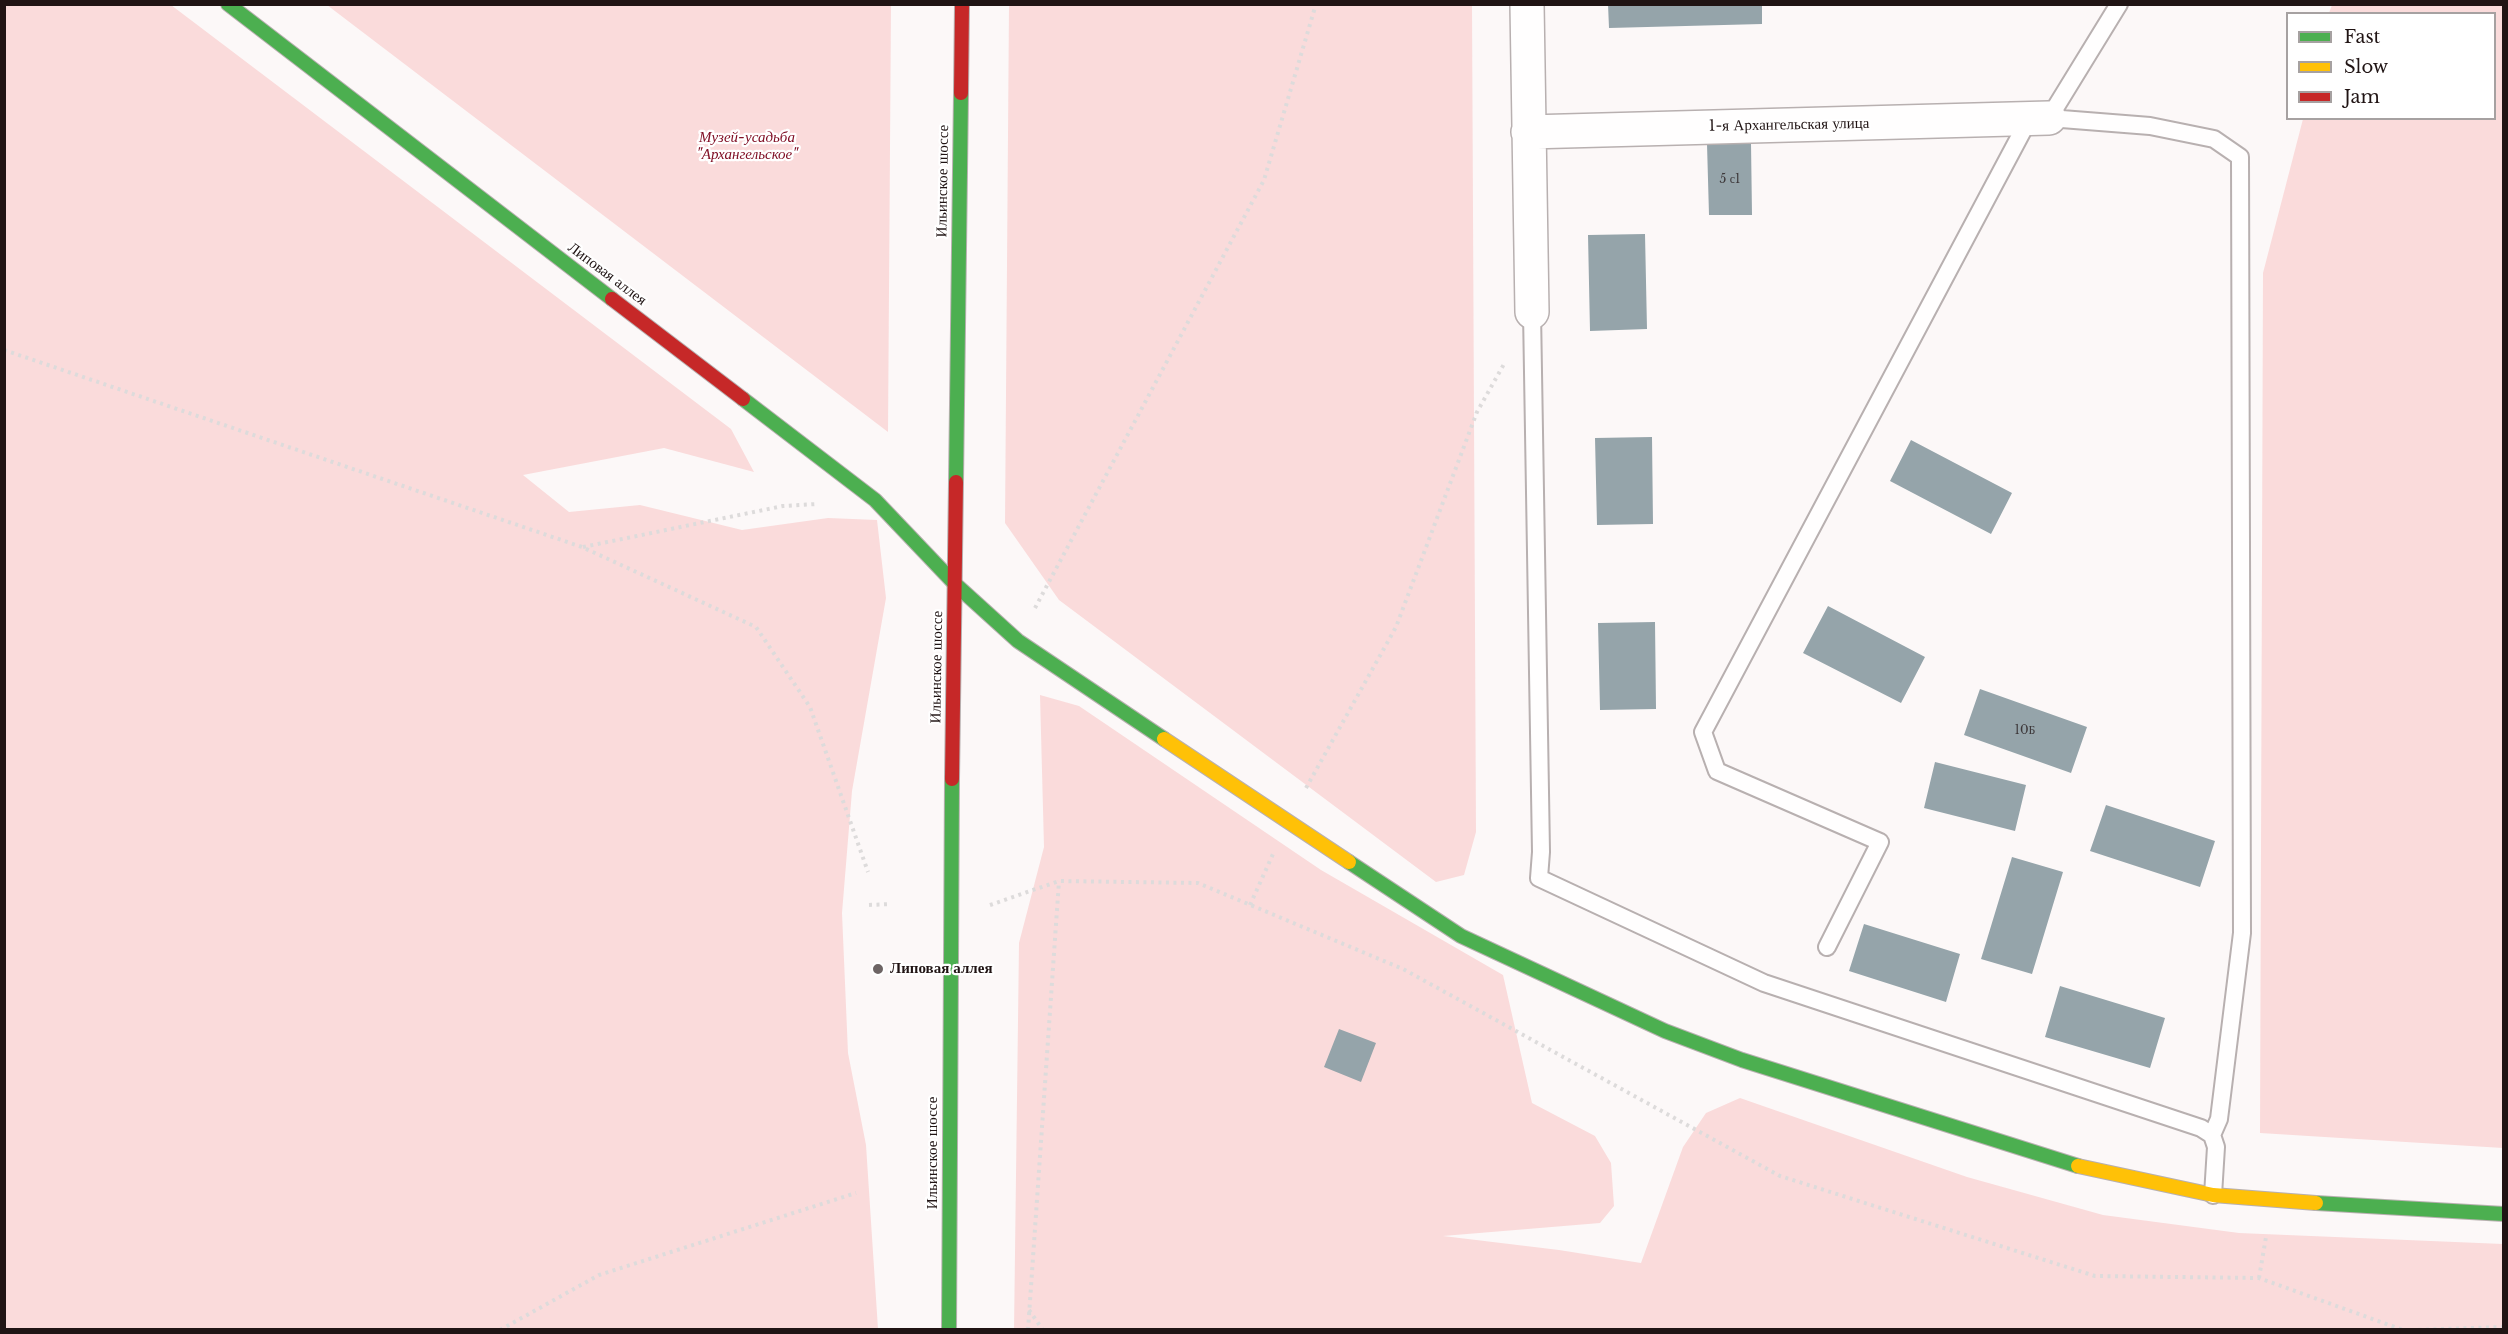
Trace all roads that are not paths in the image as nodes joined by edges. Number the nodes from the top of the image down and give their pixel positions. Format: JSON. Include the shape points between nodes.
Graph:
{"nodes":[{"id":1,"x":228,"y":4,"type":"edge"},
{"id":2,"x":962,"y":4,"type":"edge"},
{"id":3,"x":1527,"y":4,"type":"edge"},
{"id":4,"x":2119,"y":4,"type":"edge"},
{"id":5,"x":2039,"y":119,"type":"junction"},
{"id":6,"x":1528,"y":132,"type":"junction"},
{"id":7,"x":1532,"y":312,"type":"joint"},
{"id":8,"x":955,"y":584,"type":"junction"},
{"id":9,"x":1827,"y":947,"type":"dead end"},
{"id":10,"x":2212,"y":1136,"type":"junction"},
{"id":11,"x":2213,"y":1195,"type":"junction"},
{"id":12,"x":2504,"y":1214,"type":"edge"},
{"id":13,"x":949,"y":1329,"type":"edge"}],
"edges":[{"from":1,"to":8,"type":"street","name":"Липовая аллея","via":[[875,500]]},
{"from":2,"to":8,"type":"street","name":"Ильинское шоссе"},
{"from":3,"to":6,"type":"street"},
{"from":4,"to":5,"type":"lane"},
{"from":5,"to":6,"type":"street","name":"1-я Архангельская улица"},
{"from":5,"to":9,"type":"lane","via":[[1703,732],[1717,771],[1880,842]]},
{"from":5,"to":10,"type":"lane","via":[[2161,128],[2214,139],[2240,157],[2242,933],[2219,1119]]},
{"from":6,"to":7,"type":"street"},
{"from":7,"to":10,"type":"lane","via":[[1539,878],[1764,983],[2201,1128]]},
{"from":8,"to":11,"type":"street","name":"Липовая аллея","via":[[1017,641],[1461,936],[1665,1031],[1742,1060],[2064,1163]]},
{"from":8,"to":13,"type":"street","name":"Ильинское шоссе"},
{"from":10,"to":11,"type":"lane","via":[[2216,1147]]},
{"from":11,"to":12,"type":"street","name":"Липовая аллея"}]}
